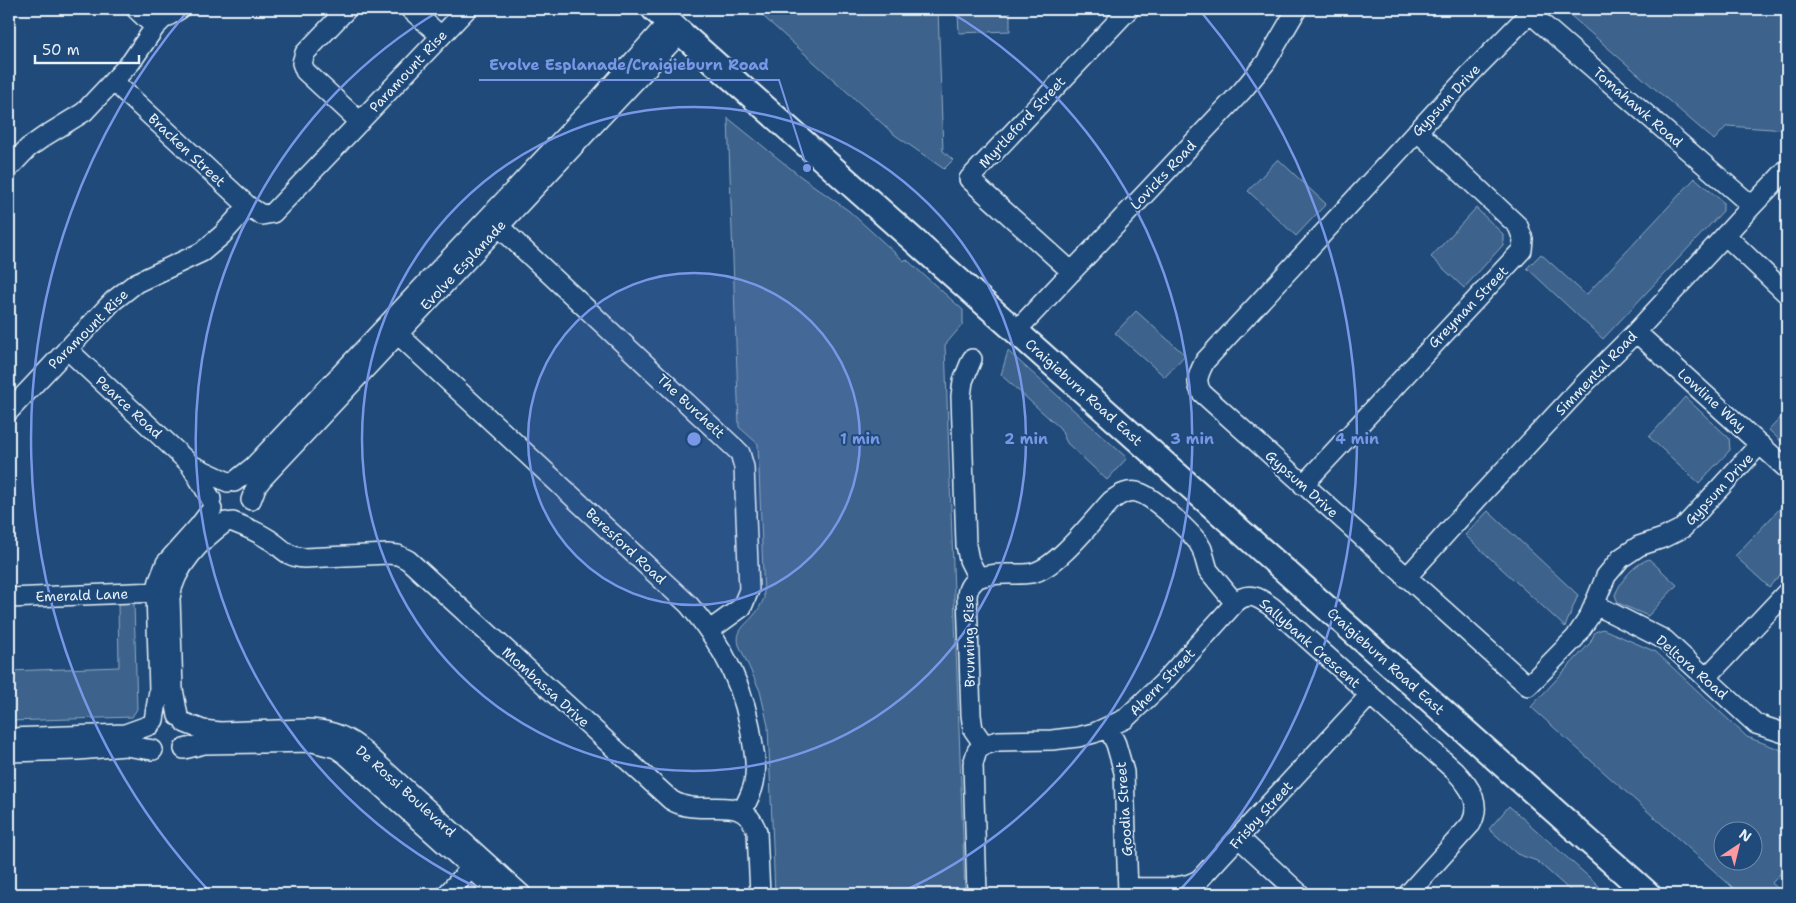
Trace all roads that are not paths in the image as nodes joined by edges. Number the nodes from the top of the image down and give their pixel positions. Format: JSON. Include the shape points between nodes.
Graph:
{"nodes":[{"id":1,"x":136,"y":9,"type":"edge"},
{"id":2,"x":180,"y":9,"type":"edge"},
{"id":3,"x":347,"y":9,"type":"edge"},
{"id":4,"x":410,"y":9,"type":"edge"},
{"id":5,"x":467,"y":9,"type":"edge"},
{"id":6,"x":1129,"y":9,"type":"edge"},
{"id":7,"x":1297,"y":9,"type":"edge"},
{"id":8,"x":1527,"y":11,"type":"edge"},
{"id":9,"x":667,"y":21,"type":"edge"},
{"id":10,"x":155,"y":27,"type":"junction"},
{"id":11,"x":441,"y":36,"type":"junction"},
{"id":12,"x":113,"y":82,"type":"junction"},
{"id":13,"x":360,"y":122,"type":"junction"},
{"id":14,"x":1417,"y":131,"type":"junction"},
{"id":15,"x":9,"y":168,"type":"edge"},
{"id":16,"x":1787,"y":169,"type":"edge"},
{"id":17,"x":1752,"y":206,"type":"junction"},
{"id":18,"x":255,"y":211,"type":"junction"},
{"id":19,"x":493,"y":222,"type":"junction"},
{"id":20,"x":1725,"y":235,"type":"junction"},
{"id":21,"x":1072,"y":272,"type":"junction"},
{"id":22,"x":1787,"y":294,"type":"edge"},
{"id":23,"x":393,"y":329,"type":"junction"},
{"id":24,"x":1016,"y":331,"type":"junction"},
{"id":25,"x":1636,"y":332,"type":"junction"},
{"id":26,"x":67,"y":349,"type":"junction"},
{"id":27,"x":972,"y":359,"type":"dead end"},
{"id":28,"x":9,"y":411,"type":"edge"},
{"id":29,"x":1760,"y":444,"type":"junction"},
{"id":30,"x":190,"y":464,"type":"junction"},
{"id":31,"x":1787,"y":469,"type":"edge"},
{"id":32,"x":231,"y":482,"type":"junction"},
{"id":33,"x":1304,"y":485,"type":"junction"},
{"id":34,"x":211,"y":504,"type":"junction"},
{"id":35,"x":251,"y":504,"type":"junction"},
{"id":36,"x":230,"y":522,"type":"junction"},
{"id":37,"x":271,"y":540,"type":"junction"},
{"id":38,"x":978,"y":578,"type":"junction"},
{"id":39,"x":1406,"y":578,"type":"junction"},
{"id":40,"x":156,"y":592,"type":"junction"},
{"id":41,"x":1787,"y":592,"type":"edge"},
{"id":42,"x":9,"y":598,"type":"edge"},
{"id":43,"x":1235,"y":603,"type":"junction"},
{"id":44,"x":1594,"y":604,"type":"junction"},
{"id":45,"x":710,"y":630,"type":"junction"},
{"id":46,"x":1706,"y":678,"type":"junction"},
{"id":47,"x":1370,"y":695,"type":"junction"},
{"id":48,"x":182,"y":720,"type":"junction"},
{"id":49,"x":152,"y":722,"type":"junction"},
{"id":50,"x":1108,"y":727,"type":"junction"},
{"id":51,"x":1787,"y":734,"type":"edge"},
{"id":52,"x":9,"y":738,"type":"edge"},
{"id":53,"x":984,"y":745,"type":"junction"},
{"id":54,"x":184,"y":749,"type":"junction"},
{"id":55,"x":154,"y":750,"type":"junction"},
{"id":56,"x":9,"y":752,"type":"edge"},
{"id":57,"x":742,"y":811,"type":"junction"},
{"id":58,"x":1239,"y":838,"type":"junction"},
{"id":59,"x":471,"y":868,"type":"junction"},
{"id":60,"x":1128,"y":891,"type":"edge"},
{"id":61,"x":1640,"y":892,"type":"edge"},
{"id":62,"x":447,"y":894,"type":"edge"},
{"id":63,"x":500,"y":894,"type":"edge"},
{"id":64,"x":521,"y":894,"type":"edge"},
{"id":65,"x":760,"y":894,"type":"edge"},
{"id":66,"x":977,"y":894,"type":"edge"},
{"id":67,"x":1300,"y":894,"type":"edge"},
{"id":68,"x":1408,"y":894,"type":"edge"}],
"edges":[{"from":1,"to":10,"type":"street"},
{"from":2,"to":10,"type":"street"},
{"from":3,"to":13,"type":"street","via":[[305,53],[302,63],[304,71]]},
{"from":4,"to":11,"type":"street"},
{"from":5,"to":11,"type":"street","name":"Paramount Rise"},
{"from":6,"to":21,"type":"street","name":"Myrtleford Street","via":[[969,179]]},
{"from":7,"to":21,"type":"street","name":"Lovicks Road","via":[[1266,62],[1242,91]]},
{"from":8,"to":14,"type":"street","name":"Gypsum Drive"},
{"from":8,"to":17,"type":"street","name":"Tomahawk Road"},
{"from":9,"to":19,"type":"street","name":"Evolve Esplanade"},
{"from":9,"to":24,"type":"main road","name":"Craigieburn Road East"},
{"from":10,"to":12,"type":"street"},
{"from":11,"to":13,"type":"street","name":"Paramount Rise"},
{"from":12,"to":15,"type":"street","via":[[84,112],[44,136]]},
{"from":12,"to":18,"type":"street","name":"Bracken Street"},
{"from":13,"to":18,"type":"street","name":"Paramount Rise","via":[[273,212]]},
{"from":14,"to":33,"type":"street","name":"Greyman Street","via":[[1518,226],[1524,244],[1522,250]]},
{"from":14,"to":33,"type":"street","name":"Gypsum Drive","via":[[1200,371],[1197,381],[1202,393]]},
{"from":16,"to":17,"type":"street","name":"Simmental Road"},
{"from":17,"to":20,"type":"street","name":"Simmental Road"},
{"from":18,"to":26,"type":"street","name":"Paramount Rise","via":[[202,252],[124,291]]},
{"from":19,"to":23,"type":"street","name":"Evolve Esplanade"},
{"from":19,"to":45,"type":"street","name":"The Burchett","via":[[740,453],[744,462],[749,590],[742,607]]},
{"from":20,"to":22,"type":"street"},
{"from":20,"to":25,"type":"street","name":"Simmental Road"},
{"from":21,"to":24,"type":"street","name":"Lovicks Road"},
{"from":23,"to":32,"type":"street","name":"Evolve Esplanade","via":[[253,467]]},
{"from":23,"to":35,"type":"street","name":"Evolve Esplanade","via":[[262,479]]},
{"from":23,"to":45,"type":"street","name":"Beresford Road","via":[[689,605]]},
{"from":24,"to":61,"type":"main road","name":"Craigieburn Road East"},
{"from":25,"to":29,"type":"street","name":"Lowline Way"},
{"from":25,"to":39,"type":"street","name":"Simmental Road"},
{"from":26,"to":28,"type":"street","name":"Paramount Rise"},
{"from":26,"to":30,"type":"street","name":"Pearce Road"},
{"from":27,"to":38,"type":"street","name":"Brunning Rise","via":[[961,396],[966,544]]},
{"from":29,"to":31,"type":"street","name":"Lowline Way"},
{"from":29,"to":44,"type":"street","name":"Gypsum Drive","via":[[1682,528],[1639,546],[1621,558],[1606,576]]},
{"from":30,"to":32,"type":"street","name":"Pearce Road"},
{"from":30,"to":34,"type":"street","name":"Pearce Road"},
{"from":32,"to":34,"type":"street","via":[[216,488]]},
{"from":32,"to":35,"type":"street","via":[[246,488]]},
{"from":33,"to":39,"type":"street","name":"Gypsum Drive"},
{"from":34,"to":36,"type":"street","via":[[220,519]]},
{"from":34,"to":40,"type":"street","via":[[199,526],[166,563]]},
{"from":35,"to":36,"type":"street","via":[[244,517]]},
{"from":35,"to":37,"type":"street","name":"Mombassa Drive"},
{"from":36,"to":37,"type":"street","name":"Mombassa Drive"},
{"from":36,"to":48,"type":"street","via":[[216,528],[183,564],[171,587],[173,690]]},
{"from":37,"to":57,"type":"street","name":"Mombassa Drive","via":[[287,554],[297,557],[388,554],[404,557],[671,800],[691,808],[732,807]]},
{"from":38,"to":43,"type":"street","via":[[1040,570],[1058,558],[1111,501],[1124,492],[1140,492],[1193,536],[1202,549],[1208,570]]},
{"from":38,"to":53,"type":"street","name":"Brunning Rise","via":[[967,592],[971,716],[973,729]]},
{"from":39,"to":44,"type":"street","name":"Gypsum Drive","via":[[1528,686],[1575,638]]},
{"from":40,"to":42,"type":"street","name":"Emerald Lane"},
{"from":40,"to":49,"type":"street","via":[[159,691]]},
{"from":41,"to":46,"type":"street"},
{"from":43,"to":47,"type":"street","name":"Sallybank Crescent","via":[[1248,596],[1263,600]]},
{"from":43,"to":50,"type":"street","name":"Ahern Street","via":[[1146,701],[1125,719]]},
{"from":44,"to":46,"type":"street","name":"Deltora Road","via":[[1664,640]]},
{"from":45,"to":57,"type":"street","name":"Beresford Road","via":[[732,670],[748,713],[755,781]]},
{"from":46,"to":51,"type":"street","name":"Deltora Road","via":[[1756,724]]},
{"from":47,"to":58,"type":"street","name":"Frisby Street"},
{"from":47,"to":68,"type":"street","name":"Sallybank Crescent","via":[[1455,771],[1474,796],[1475,814],[1467,830]]},
{"from":48,"to":49,"type":"street","via":[[166,714]]},
{"from":48,"to":54,"type":"street","via":[[189,736]]},
{"from":48,"to":64,"type":"street","name":"De Rossi Boulevard","via":[[204,730],[220,732],[319,729],[344,737],[358,746]]},
{"from":49,"to":52,"type":"street","via":[[125,734]]},
{"from":49,"to":55,"type":"street","via":[[147,736]]},
{"from":50,"to":53,"type":"street","name":"Ahern Street","via":[[1078,737],[998,741]]},
{"from":50,"to":60,"type":"street","name":"Goodia Street","via":[[1124,772]]},
{"from":53,"to":66,"type":"street","via":[[977,751],[973,764]]},
{"from":54,"to":55,"type":"street","via":[[169,756]]},
{"from":54,"to":59,"type":"street","name":"De Rossi Boulevard","via":[[204,744],[302,742],[336,748]]},
{"from":55,"to":56,"type":"street","via":[[126,746]]},
{"from":57,"to":65,"type":"street","via":[[757,832]]},
{"from":58,"to":60,"type":"street","name":"Frisby Street","via":[[1207,873],[1192,884]]},
{"from":58,"to":67,"type":"street"},
{"from":59,"to":62,"type":"street"},
{"from":59,"to":63,"type":"street","name":"De Rossi Boulevard"}]}
